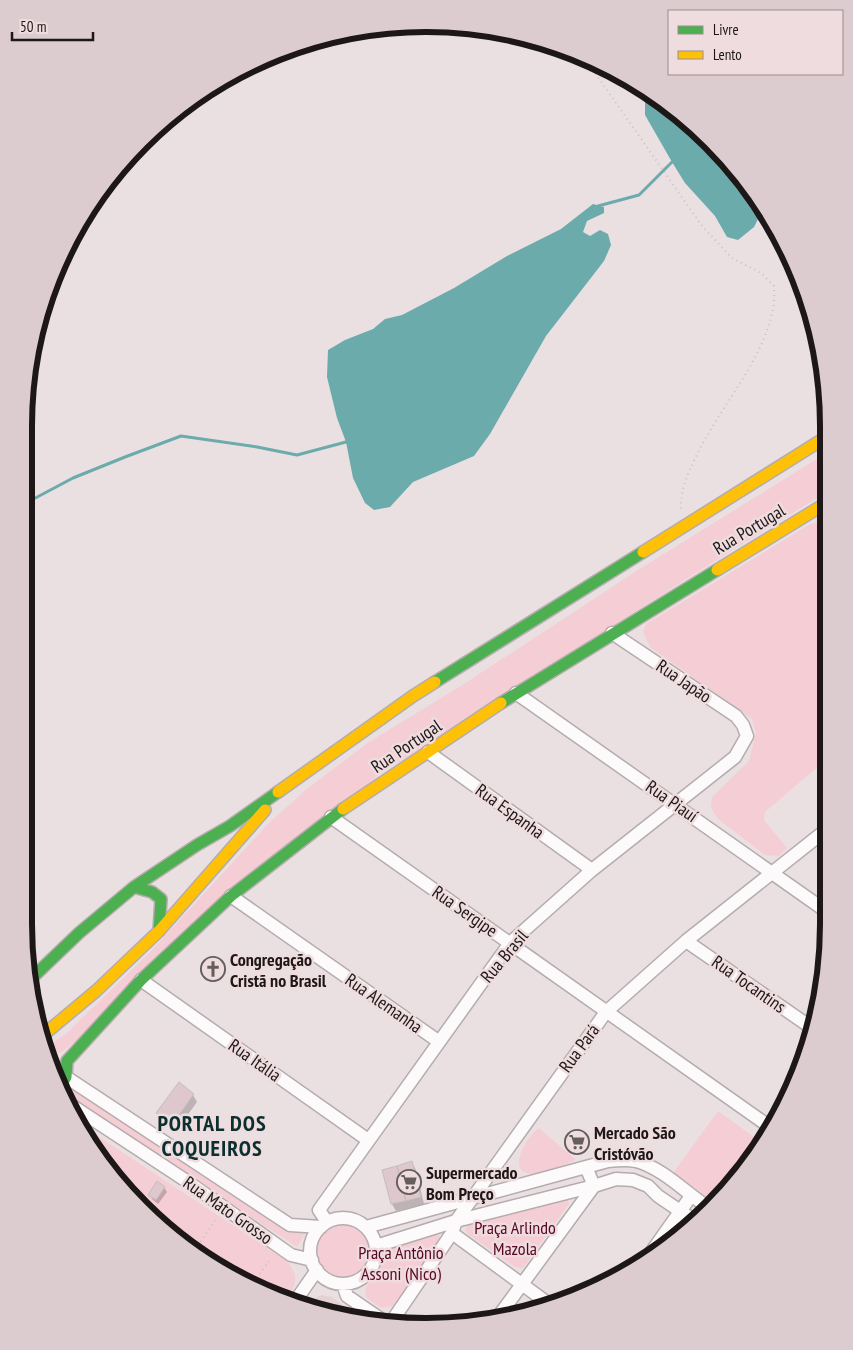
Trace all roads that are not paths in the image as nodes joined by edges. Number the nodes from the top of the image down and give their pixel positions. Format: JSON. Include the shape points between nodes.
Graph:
{"nodes":[{"id":1,"x":820,"y":441,"type":"edge"},
{"id":2,"x":820,"y":507,"type":"edge"},
{"id":3,"x":612,"y":633,"type":"junction"},
{"id":4,"x":516,"y":693,"type":"junction"},
{"id":5,"x":747,"y":736,"type":"joint"},
{"id":6,"x":428,"y":752,"type":"junction"},
{"id":7,"x":284,"y":789,"type":"junction"},
{"id":8,"x":675,"y":803,"type":"junction"},
{"id":9,"x":331,"y":816,"type":"junction"},
{"id":10,"x":820,"y":835,"type":"edge"},
{"id":11,"x":592,"y":870,"type":"junction"},
{"id":12,"x":772,"y":872,"type":"junction"},
{"id":13,"x":134,"y":887,"type":"junction"},
{"id":14,"x":231,"y":896,"type":"junction"},
{"id":15,"x":820,"y":907,"type":"edge"},
{"id":16,"x":159,"y":931,"type":"junction"},
{"id":17,"x":686,"y":941,"type":"junction"},
{"id":18,"x":510,"y":942,"type":"junction"},
{"id":19,"x":36,"y":974,"type":"edge"},
{"id":20,"x":142,"y":980,"type":"junction"},
{"id":21,"x":606,"y":1012,"type":"junction"},
{"id":22,"x":807,"y":1025,"type":"edge"},
{"id":23,"x":48,"y":1031,"type":"edge"},
{"id":24,"x":438,"y":1041,"type":"junction"},
{"id":25,"x":64,"y":1078,"type":"edge"},
{"id":26,"x":66,"y":1083,"type":"edge"},
{"id":27,"x":80,"y":1111,"type":"edge"},
{"id":28,"x":766,"y":1124,"type":"edge"},
{"id":29,"x":368,"y":1140,"type":"junction"},
{"id":30,"x":586,"y":1167,"type":"junction"},
{"id":31,"x":671,"y":1181,"type":"junction"},
{"id":32,"x":594,"y":1186,"type":"junction"},
{"id":33,"x":658,"y":1196,"type":"junction"},
{"id":34,"x":691,"y":1196,"type":"junction"},
{"id":35,"x":472,"y":1198,"type":"junction"},
{"id":36,"x":703,"y":1204,"type":"edge"},
{"id":37,"x":680,"y":1212,"type":"junction"},
{"id":38,"x":688,"y":1218,"type":"edge"},
{"id":39,"x":456,"y":1220,"type":"junction"},
{"id":40,"x":324,"y":1225,"type":"junction"},
{"id":41,"x":366,"y":1227,"type":"junction"},
{"id":42,"x":452,"y":1233,"type":"junction"},
{"id":43,"x":660,"y":1241,"type":"edge"},
{"id":44,"x":376,"y":1246,"type":"junction"},
{"id":45,"x":314,"y":1265,"type":"junction"},
{"id":46,"x":343,"y":1284,"type":"junction"},
{"id":47,"x":520,"y":1284,"type":"junction"},
{"id":48,"x":298,"y":1296,"type":"edge"},
{"id":49,"x":543,"y":1300,"type":"edge"},
{"id":50,"x":503,"y":1310,"type":"edge"},
{"id":51,"x":372,"y":1314,"type":"edge"},
{"id":52,"x":395,"y":1316,"type":"edge"}],
"edges":[{"from":1,"to":7,"type":"main road","via":[[413,696]]},
{"from":2,"to":3,"type":"main road","name":"Rua Portugal"},
{"from":3,"to":4,"type":"main road","name":"Rua Portugal"},
{"from":3,"to":5,"type":"street","name":"Rua Japão","via":[[736,716],[744,725]]},
{"from":4,"to":6,"type":"main road","name":"Rua Portugal"},
{"from":4,"to":8,"type":"street","name":"Rua Piauí"},
{"from":5,"to":8,"type":"street","name":"Rua Brasil","via":[[735,757]]},
{"from":6,"to":9,"type":"main road","name":"Rua Portugal"},
{"from":6,"to":11,"type":"street","name":"Rua Espanha"},
{"from":7,"to":13,"type":"main road"},
{"from":7,"to":16,"type":"main road"},
{"from":8,"to":11,"type":"street","name":"Rua Brasil"},
{"from":8,"to":12,"type":"street","name":"Rua Piauí"},
{"from":9,"to":14,"type":"main road","name":"Rua Portugal"},
{"from":9,"to":18,"type":"street","name":"Rua Sergipe"},
{"from":10,"to":12,"type":"street","name":"Rua Pará"},
{"from":11,"to":18,"type":"street","name":"Rua Brasil"},
{"from":12,"to":15,"type":"street","name":"Rua Piauí"},
{"from":12,"to":17,"type":"street","name":"Rua Pará"},
{"from":13,"to":16,"type":"main road","via":[[147,889],[161,899]]},
{"from":13,"to":19,"type":"main road"},
{"from":14,"to":20,"type":"main road","name":"Rua Portugal"},
{"from":14,"to":24,"type":"street","name":"Rua Alemanha"},
{"from":16,"to":23,"type":"main road"},
{"from":17,"to":21,"type":"street","name":"Rua Pará"},
{"from":17,"to":22,"type":"street","name":"Rua Tocantins"},
{"from":18,"to":21,"type":"street","name":"Rua Sergipe"},
{"from":18,"to":24,"type":"street","name":"Rua Brasil"},
{"from":20,"to":25,"type":"main road","name":"Rua Portugal","via":[[67,1061]]},
{"from":20,"to":29,"type":"street","name":"Rua Itália"},
{"from":21,"to":28,"type":"street","name":"Rua Sergipe"},
{"from":21,"to":35,"type":"street","name":"Rua Pará"},
{"from":24,"to":29,"type":"street","name":"Rua Brasil"},
{"from":26,"to":40,"type":"street","via":[[290,1225]]},
{"from":27,"to":45,"type":"street","name":"Rua Mato Grosso","via":[[291,1255]]},
{"from":29,"to":40,"type":"street","name":"Rua Brasil","via":[[319,1210]]},
{"from":30,"to":31,"type":"street","via":[[608,1161],[637,1162]]},
{"from":30,"to":32,"type":"street"},
{"from":30,"to":35,"type":"street"},
{"from":31,"to":33,"type":"street"},
{"from":31,"to":34,"type":"street"},
{"from":32,"to":33,"type":"street","via":[[616,1179],[633,1180],[648,1186]]},
{"from":32,"to":39,"type":"street"},
{"from":32,"to":47,"type":"street"},
{"from":33,"to":37,"type":"street"},
{"from":34,"to":36,"type":"street"},
{"from":34,"to":37,"type":"street"},
{"from":35,"to":39,"type":"street","name":"Rua Pará"},
{"from":35,"to":41,"type":"street"},
{"from":37,"to":38,"type":"street"},
{"from":37,"to":43,"type":"street"},
{"from":39,"to":42,"type":"street","name":"Rua Pará"},
{"from":39,"to":44,"type":"street"},
{"from":40,"to":41,"type":"street","via":[[343,1218]]},
{"from":40,"to":45,"type":"street","via":[[311,1242]]},
{"from":41,"to":44,"type":"street"},
{"from":42,"to":47,"type":"street"},
{"from":42,"to":52,"type":"street","name":"Rua Pará"},
{"from":44,"to":46,"type":"street","via":[[376,1255],[368,1272],[361,1279]]},
{"from":45,"to":46,"type":"street","via":[[324,1278]]},
{"from":45,"to":48,"type":"street"},
{"from":46,"to":51,"type":"street","via":[[346,1296]]},
{"from":47,"to":49,"type":"street"},
{"from":47,"to":50,"type":"street"}]}
